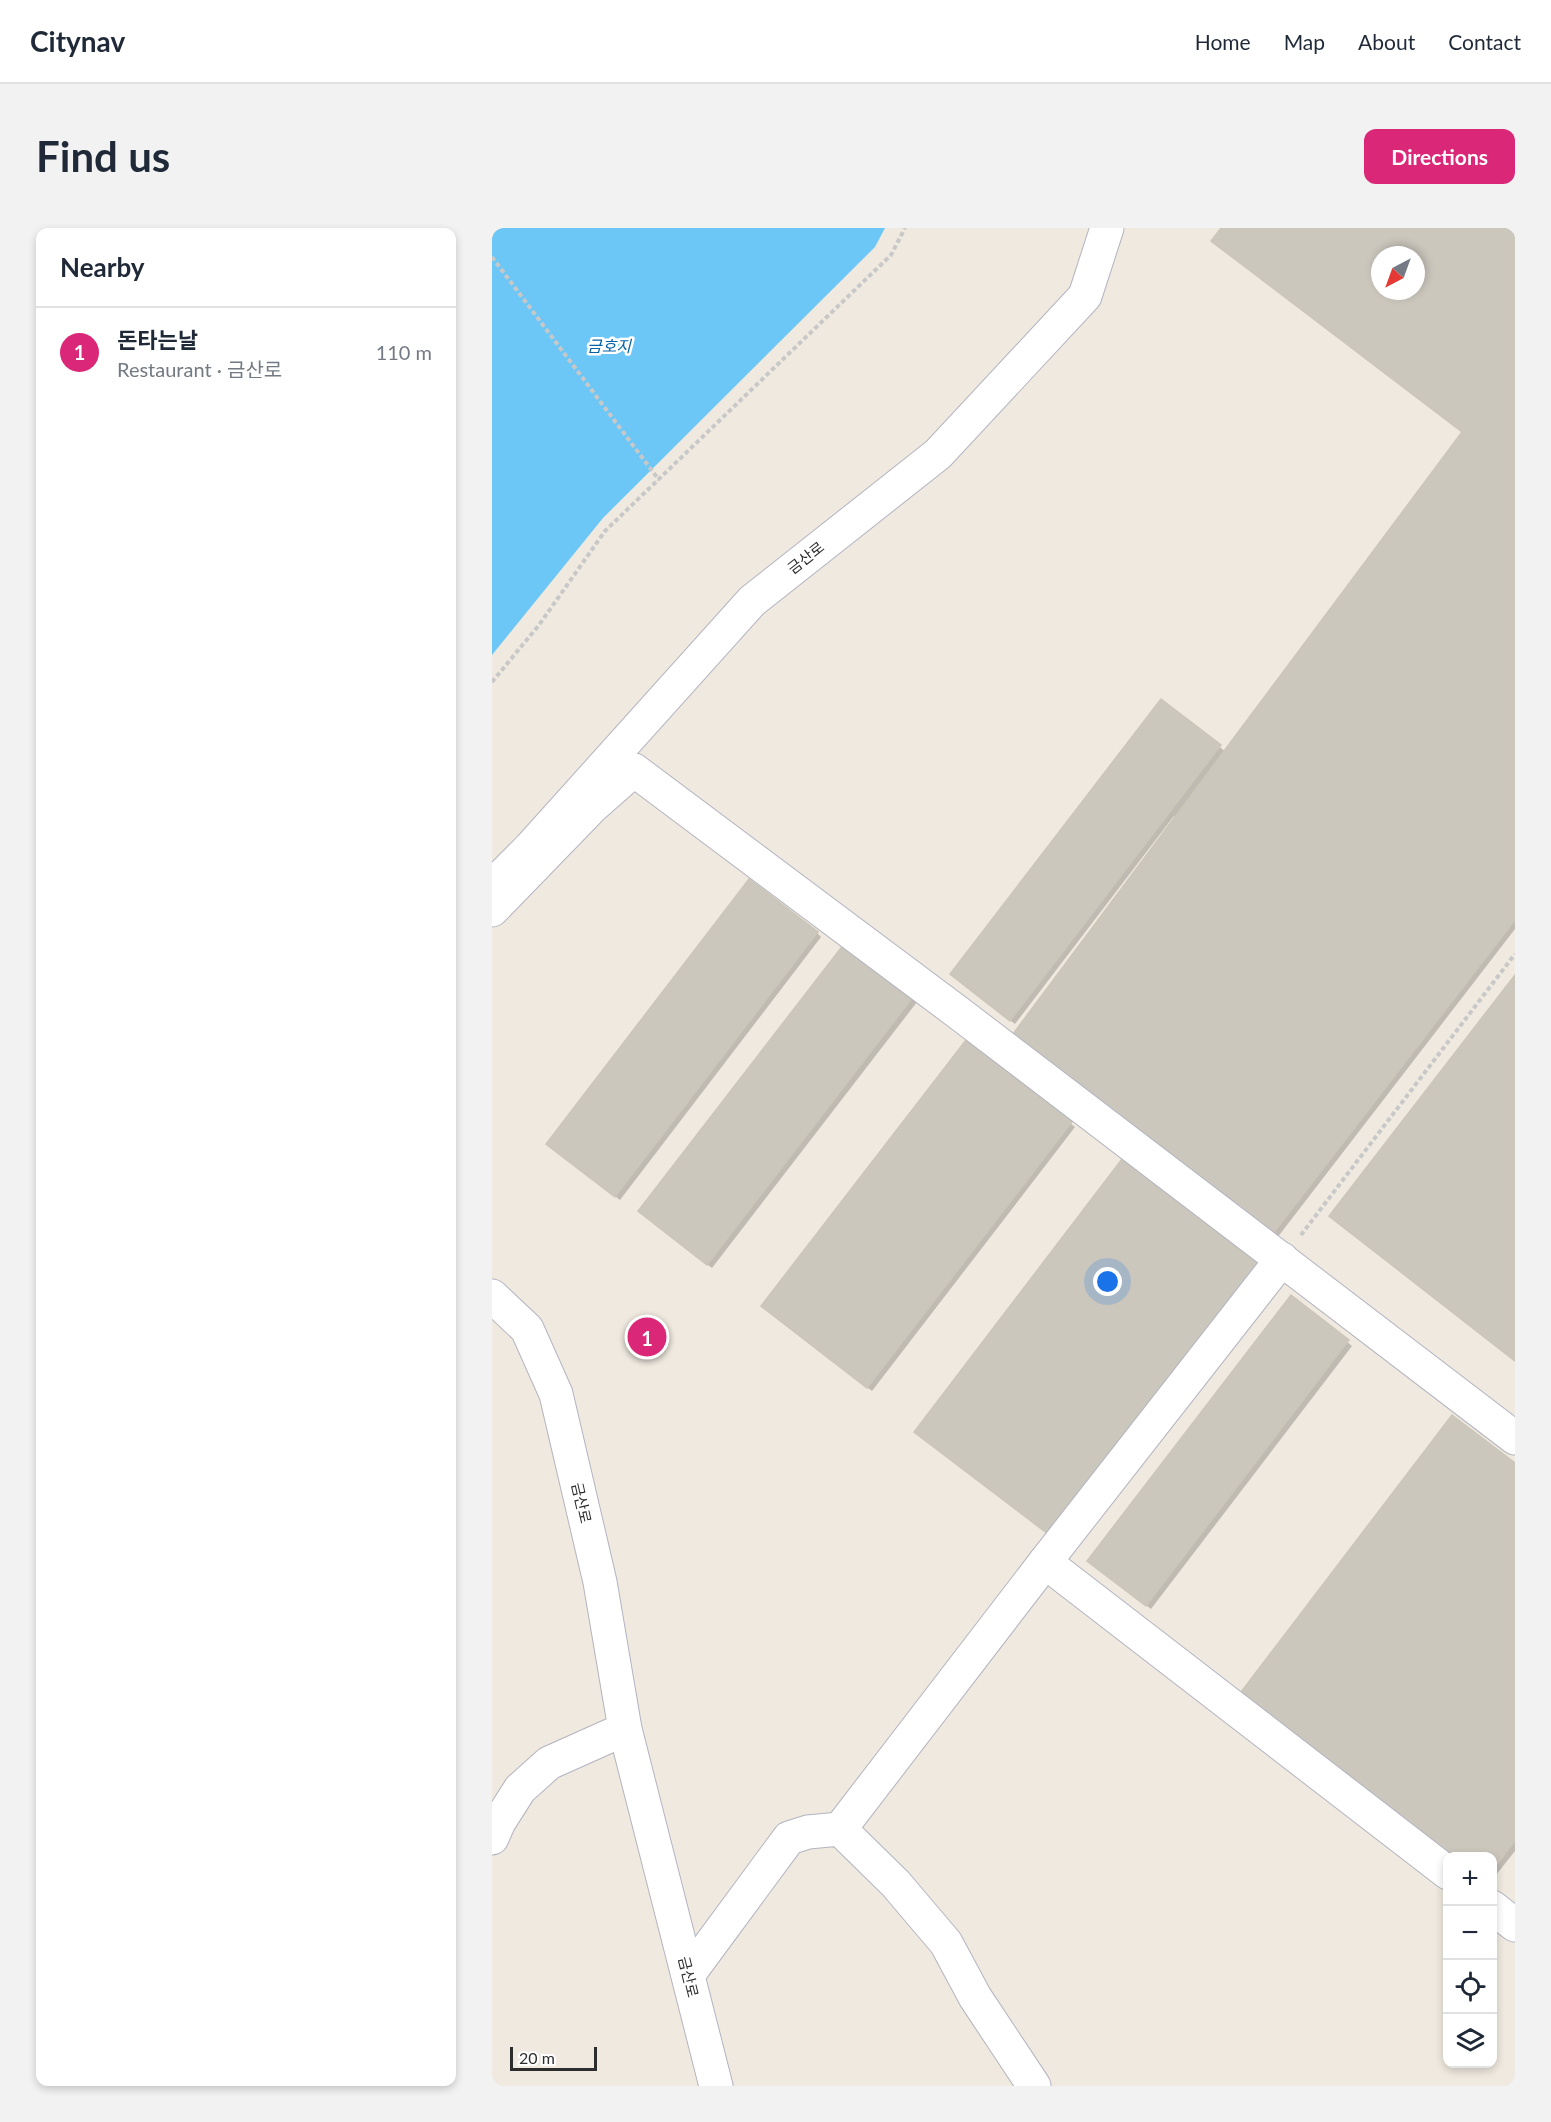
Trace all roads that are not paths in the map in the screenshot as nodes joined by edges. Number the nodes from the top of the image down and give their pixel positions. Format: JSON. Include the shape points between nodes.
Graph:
{"nodes":[{"id":1,"x":1107,"y":228,"type":"edge"},
{"id":2,"x":492,"y":886,"type":"edge"},
{"id":3,"x":492,"y":910,"type":"edge"},
{"id":4,"x":1282,"y":1259,"type":"junction"},
{"id":5,"x":492,"y":1296,"type":"edge"},
{"id":6,"x":1515,"y":1438,"type":"edge"},
{"id":7,"x":1045,"y":1562,"type":"junction"},
{"id":8,"x":625,"y":1729,"type":"junction"},
{"id":9,"x":840,"y":1829,"type":"junction"},
{"id":10,"x":492,"y":1838,"type":"edge"},
{"id":11,"x":1443,"y":1869,"type":"edge"},
{"id":12,"x":1497,"y":1911,"type":"edge"},
{"id":13,"x":1515,"y":1925,"type":"edge"},
{"id":14,"x":688,"y":1975,"type":"junction"},
{"id":15,"x":716,"y":2086,"type":"edge"},
{"id":16,"x":1034,"y":2086,"type":"edge"}],
"edges":[{"from":1,"to":2,"type":"street","name":"금산로","via":[[1085,296],[938,454],[752,601]]},
{"from":3,"to":4,"type":"street","via":[[591,808],[634,770]]},
{"from":4,"to":6,"type":"street"},
{"from":4,"to":7,"type":"street"},
{"from":5,"to":8,"type":"street","name":"금산로","via":[[527,1329],[556,1394],[600,1582]]},
{"from":7,"to":9,"type":"street"},
{"from":7,"to":11,"type":"street"},
{"from":8,"to":10,"type":"street","via":[[549,1763],[520,1789]]},
{"from":8,"to":14,"type":"street","name":"금산로"},
{"from":9,"to":14,"type":"street","via":[[789,1838]]},
{"from":9,"to":16,"type":"street","via":[[896,1884],[946,1943],[975,1997]]},
{"from":12,"to":13,"type":"street"},
{"from":14,"to":15,"type":"street","name":"금산로"}]}
